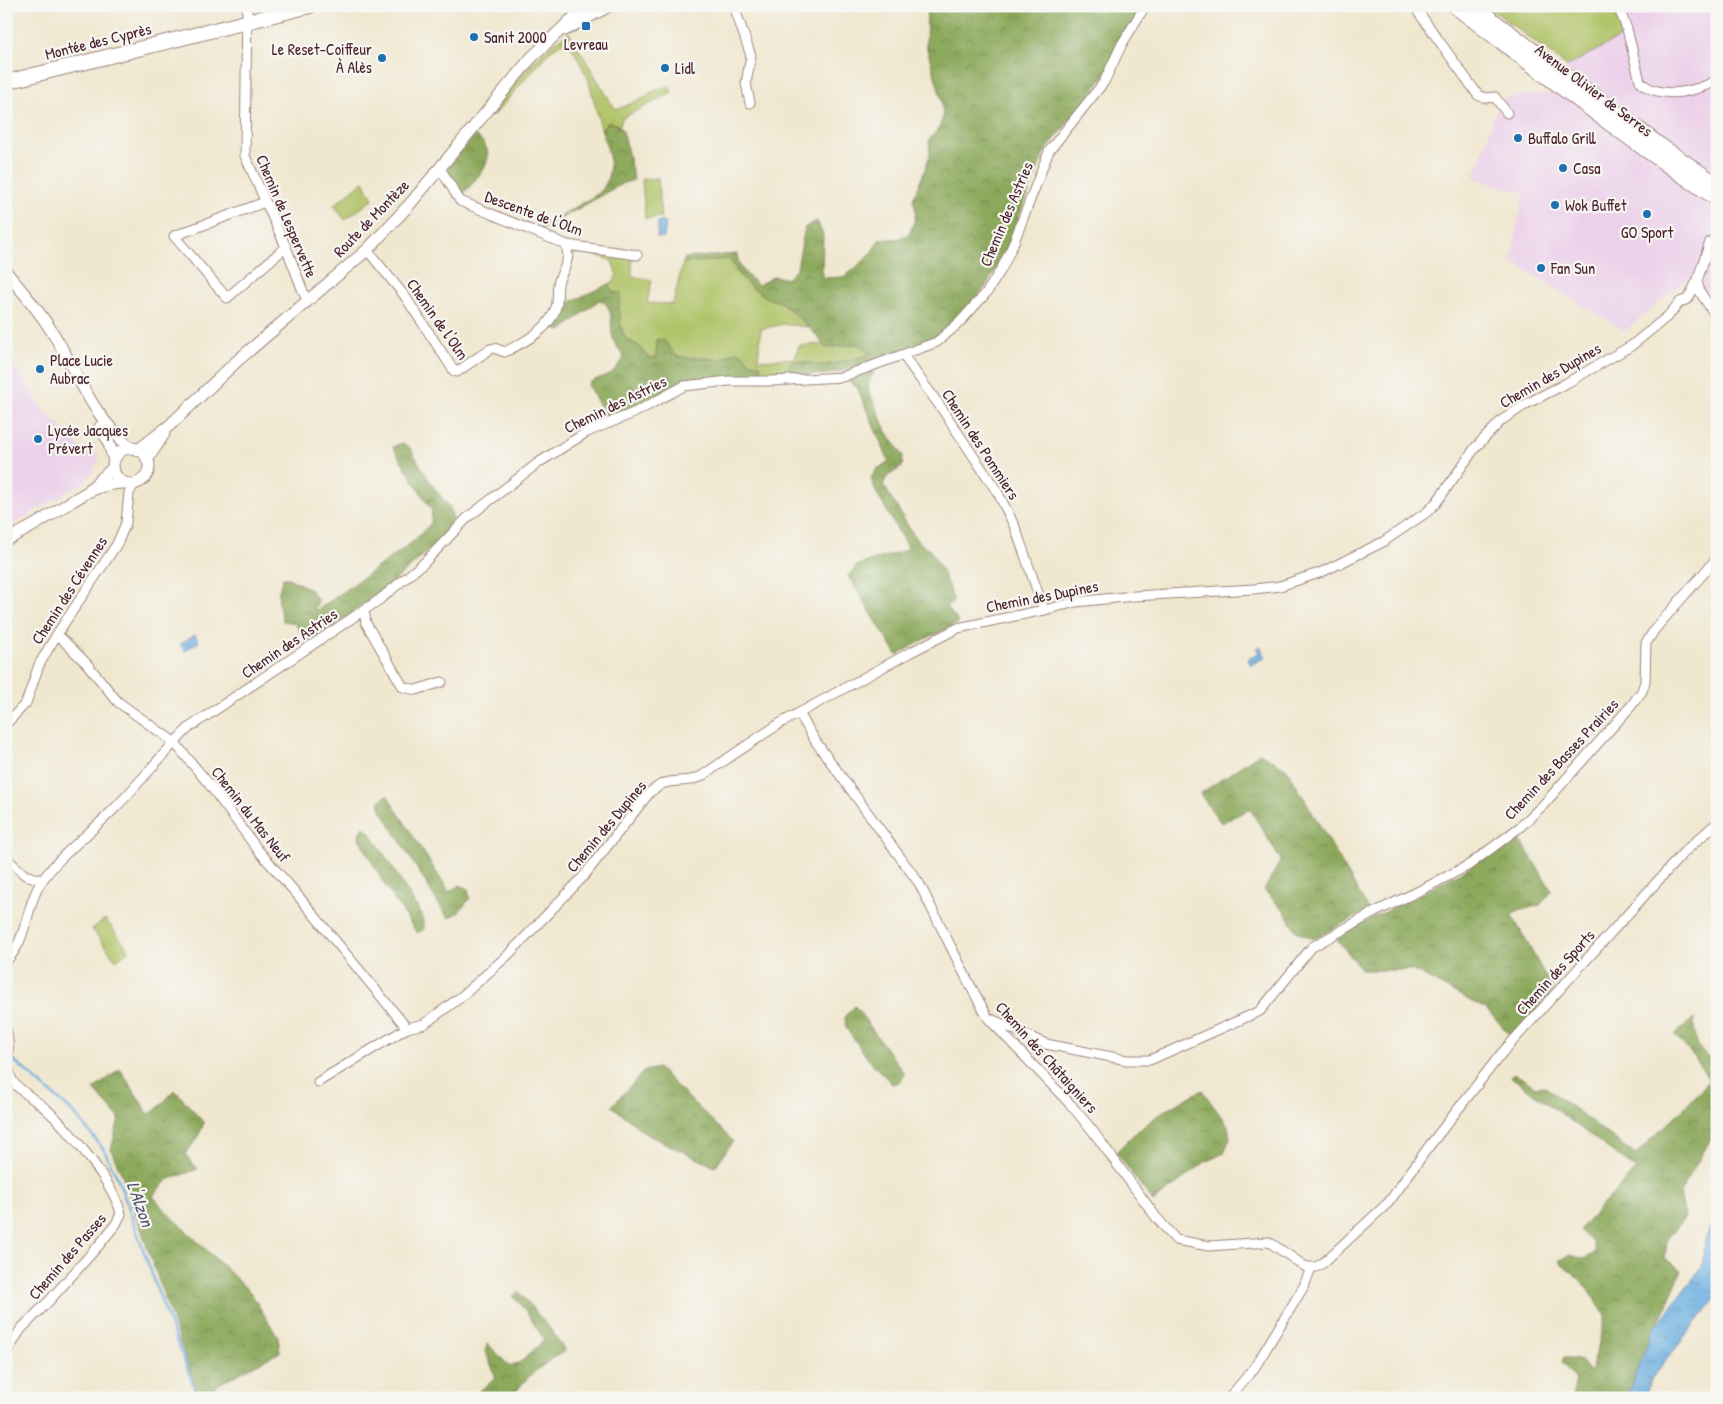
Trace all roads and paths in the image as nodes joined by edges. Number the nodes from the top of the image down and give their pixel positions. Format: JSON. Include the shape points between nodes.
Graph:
{"nodes":[{"id":1,"x":247,"y":6,"type":"edge"},
{"id":2,"x":310,"y":6,"type":"edge"},
{"id":3,"x":734,"y":6,"type":"edge"},
{"id":4,"x":1145,"y":6,"type":"edge"},
{"id":5,"x":1414,"y":6,"type":"edge"},
{"id":6,"x":1454,"y":6,"type":"edge"},
{"id":7,"x":1474,"y":6,"type":"edge"},
{"id":8,"x":1618,"y":6,"type":"edge"},
{"id":9,"x":601,"y":7,"type":"edge"},
{"id":10,"x":248,"y":22,"type":"junction"},
{"id":11,"x":8,"y":81,"type":"edge"},
{"id":12,"x":1717,"y":81,"type":"edge"},
{"id":13,"x":750,"y":103,"type":"dead end"},
{"id":14,"x":1507,"y":113,"type":"dead end"},
{"id":15,"x":440,"y":168,"type":"junction"},
{"id":16,"x":1717,"y":184,"type":"edge"},
{"id":17,"x":1717,"y":199,"type":"edge"},
{"id":18,"x":265,"y":202,"type":"junction"},
{"id":19,"x":565,"y":244,"type":"junction"},
{"id":20,"x":286,"y":247,"type":"junction"},
{"id":21,"x":1717,"y":247,"type":"edge"},
{"id":22,"x":367,"y":250,"type":"junction"},
{"id":23,"x":637,"y":255,"type":"dead end"},
{"id":24,"x":6,"y":272,"type":"edge"},
{"id":25,"x":6,"y":281,"type":"edge"},
{"id":26,"x":1697,"y":281,"type":"junction"},
{"id":27,"x":308,"y":300,"type":"junction"},
{"id":28,"x":1717,"y":318,"type":"edge"},
{"id":29,"x":903,"y":355,"type":"junction"},
{"id":30,"x":170,"y":425,"type":"junction"},
{"id":31,"x":134,"y":449,"type":"junction"},
{"id":32,"x":147,"y":460,"type":"junction"},
{"id":33,"x":113,"y":464,"type":"junction"},
{"id":34,"x":129,"y":486,"type":"junction"},
{"id":35,"x":88,"y":490,"type":"junction"},
{"id":36,"x":6,"y":540,"type":"edge"},
{"id":37,"x":1717,"y":558,"type":"edge"},
{"id":38,"x":364,"y":610,"type":"junction"},
{"id":39,"x":1044,"y":610,"type":"junction"},
{"id":40,"x":57,"y":634,"type":"junction"},
{"id":41,"x":442,"y":682,"type":"dead end"},
{"id":42,"x":799,"y":713,"type":"junction"},
{"id":43,"x":6,"y":724,"type":"edge"},
{"id":44,"x":174,"y":742,"type":"junction"},
{"id":45,"x":1717,"y":824,"type":"edge"},
{"id":46,"x":6,"y":858,"type":"edge"},
{"id":47,"x":42,"y":880,"type":"junction"},
{"id":48,"x":6,"y":961,"type":"edge"},
{"id":49,"x":988,"y":1018,"type":"junction"},
{"id":50,"x":407,"y":1028,"type":"junction"},
{"id":51,"x":6,"y":1030,"type":"edge"},
{"id":52,"x":318,"y":1082,"type":"dead end"},
{"id":53,"x":1311,"y":1268,"type":"junction"},
{"id":54,"x":6,"y":1353,"type":"edge"},
{"id":55,"x":1229,"y":1398,"type":"edge"}],
"edges":[{"from":1,"to":10,"type":"street","name":"Chemin de Lespervette"},
{"from":2,"to":10,"type":"main road","name":"Montée des Cyprès"},
{"from":3,"to":13,"type":"street","via":[[751,56],[746,82]]},
{"from":4,"to":29,"type":"street","name":"Chemin des Astries","via":[[1104,82],[1049,151],[1012,247],[987,292],[937,342]]},
{"from":5,"to":14,"type":"street","via":[[1478,95],[1495,97]]},
{"from":6,"to":17,"type":"main road","name":"Avenue Olivier de Serres","via":[[1596,114]]},
{"from":7,"to":16,"type":"main road","name":"Avenue Olivier de Serres"},
{"from":8,"to":12,"type":"street","via":[[1640,82],[1644,86],[1681,92]]},
{"from":9,"to":15,"type":"street","name":"Route de Montèze","via":[[594,16],[554,35]]},
{"from":10,"to":11,"type":"main road","name":"Montée des Cyprès"},
{"from":10,"to":18,"type":"street","name":"Chemin de Lespervette","via":[[245,156]]},
{"from":15,"to":19,"type":"street","name":"Descente de l'Olm","via":[[460,201]]},
{"from":15,"to":22,"type":"street","name":"Route de Montèze"},
{"from":18,"to":20,"type":"street","name":"Chemin de Lespervette"},
{"from":18,"to":20,"type":"street","via":[[174,236],[227,298]]},
{"from":19,"to":22,"type":"street","name":"Chemin de l'Olm","via":[[568,258],[557,286],[556,308],[548,322],[505,352],[490,349],[457,372],[404,295]]},
{"from":19,"to":23,"type":"street","name":"Descente de l'Olm"},
{"from":20,"to":27,"type":"street","name":"Chemin de Lespervette"},
{"from":21,"to":26,"type":"street","name":"Chemin des Dupines","via":[[1710,242]]},
{"from":22,"to":27,"type":"street","name":"Route de Montèze"},
{"from":24,"to":31,"type":"street","via":[[49,328],[98,414],[116,436]]},
{"from":25,"to":33,"type":"street","via":[[59,356],[108,440]]},
{"from":26,"to":28,"type":"street","via":[[1700,292]]},
{"from":26,"to":39,"type":"street","name":"Chemin des Dupines","via":[[1688,298],[1631,346],[1502,420],[1475,448],[1427,512],[1374,546],[1322,572],[1280,586],[1134,596],[1076,602]]},
{"from":27,"to":30,"type":"street","name":"Route de Montèze"},
{"from":29,"to":38,"type":"street","name":"Chemin des Astries","via":[[842,377],[684,386],[636,412],[587,432],[538,463],[467,518],[425,562]]},
{"from":29,"to":39,"type":"street","name":"Chemin des Pommiers","via":[[998,493],[1015,527]]},
{"from":30,"to":31,"type":"street","name":"Route de Montèze"},
{"from":30,"to":32,"type":"street","name":"Route de Montèze"},
{"from":31,"to":32,"type":"street"},
{"from":31,"to":33,"type":"street","via":[[120,452]]},
{"from":32,"to":34,"type":"street","via":[[149,466],[145,478]]},
{"from":33,"to":34,"type":"street","via":[[116,477]]},
{"from":33,"to":35,"type":"street"},
{"from":34,"to":35,"type":"street","via":[[111,484]]},
{"from":34,"to":40,"type":"street","name":"Chemin des Cévennes","via":[[126,523],[117,544]]},
{"from":35,"to":36,"type":"street"},
{"from":37,"to":49,"type":"street","name":"Chemin des Basses Prairies","via":[[1646,643],[1642,691],[1544,804],[1520,827],[1469,865],[1312,947],[1260,1011],[1150,1060],[1127,1060],[1046,1044]]},
{"from":38,"to":41,"type":"street","via":[[366,623],[403,687],[416,690]]},
{"from":38,"to":44,"type":"street","name":"Chemin des Astries","via":[[190,727]]},
{"from":39,"to":42,"type":"street","name":"Chemin des Dupines","via":[[958,628]]},
{"from":40,"to":43,"type":"street","name":"Chemin des Cévennes","via":[[39,665],[26,703]]},
{"from":40,"to":44,"type":"street","name":"Chemin du Mas Neuf","via":[[118,702]]},
{"from":42,"to":49,"type":"street","name":"Chemin des Châtaigniers","via":[[816,742],[919,883]]},
{"from":42,"to":50,"type":"street","name":"Chemin des Dupines","via":[[700,777],[662,784],[650,792],[584,877],[508,955],[461,997],[424,1024]]},
{"from":44,"to":47,"type":"street","name":"Chemin des Astries","via":[[115,808]]},
{"from":44,"to":50,"type":"street","name":"Chemin du Mas Neuf","via":[[258,850]]},
{"from":45,"to":53,"type":"street","name":"Chemin des Sports","via":[[1684,852],[1501,1054],[1388,1202],[1323,1263]]},
{"from":46,"to":47,"type":"street","via":[[25,875]]},
{"from":47,"to":48,"type":"street","via":[[23,935]]},
{"from":49,"to":53,"type":"street","name":"Chemin des Châtaigniers","via":[[1072,1105],[1176,1240],[1209,1246],[1269,1242]]},
{"from":50,"to":52,"type":"street","name":"Chemin des Dupines"},
{"from":51,"to":54,"type":"street","name":"Chemin des Passes","via":[[8,1066],[14,1082],[48,1111],[83,1150],[110,1187],[121,1214],[99,1245],[21,1329]]},
{"from":53,"to":55,"type":"street","via":[[1304,1286],[1255,1366]]}]}
